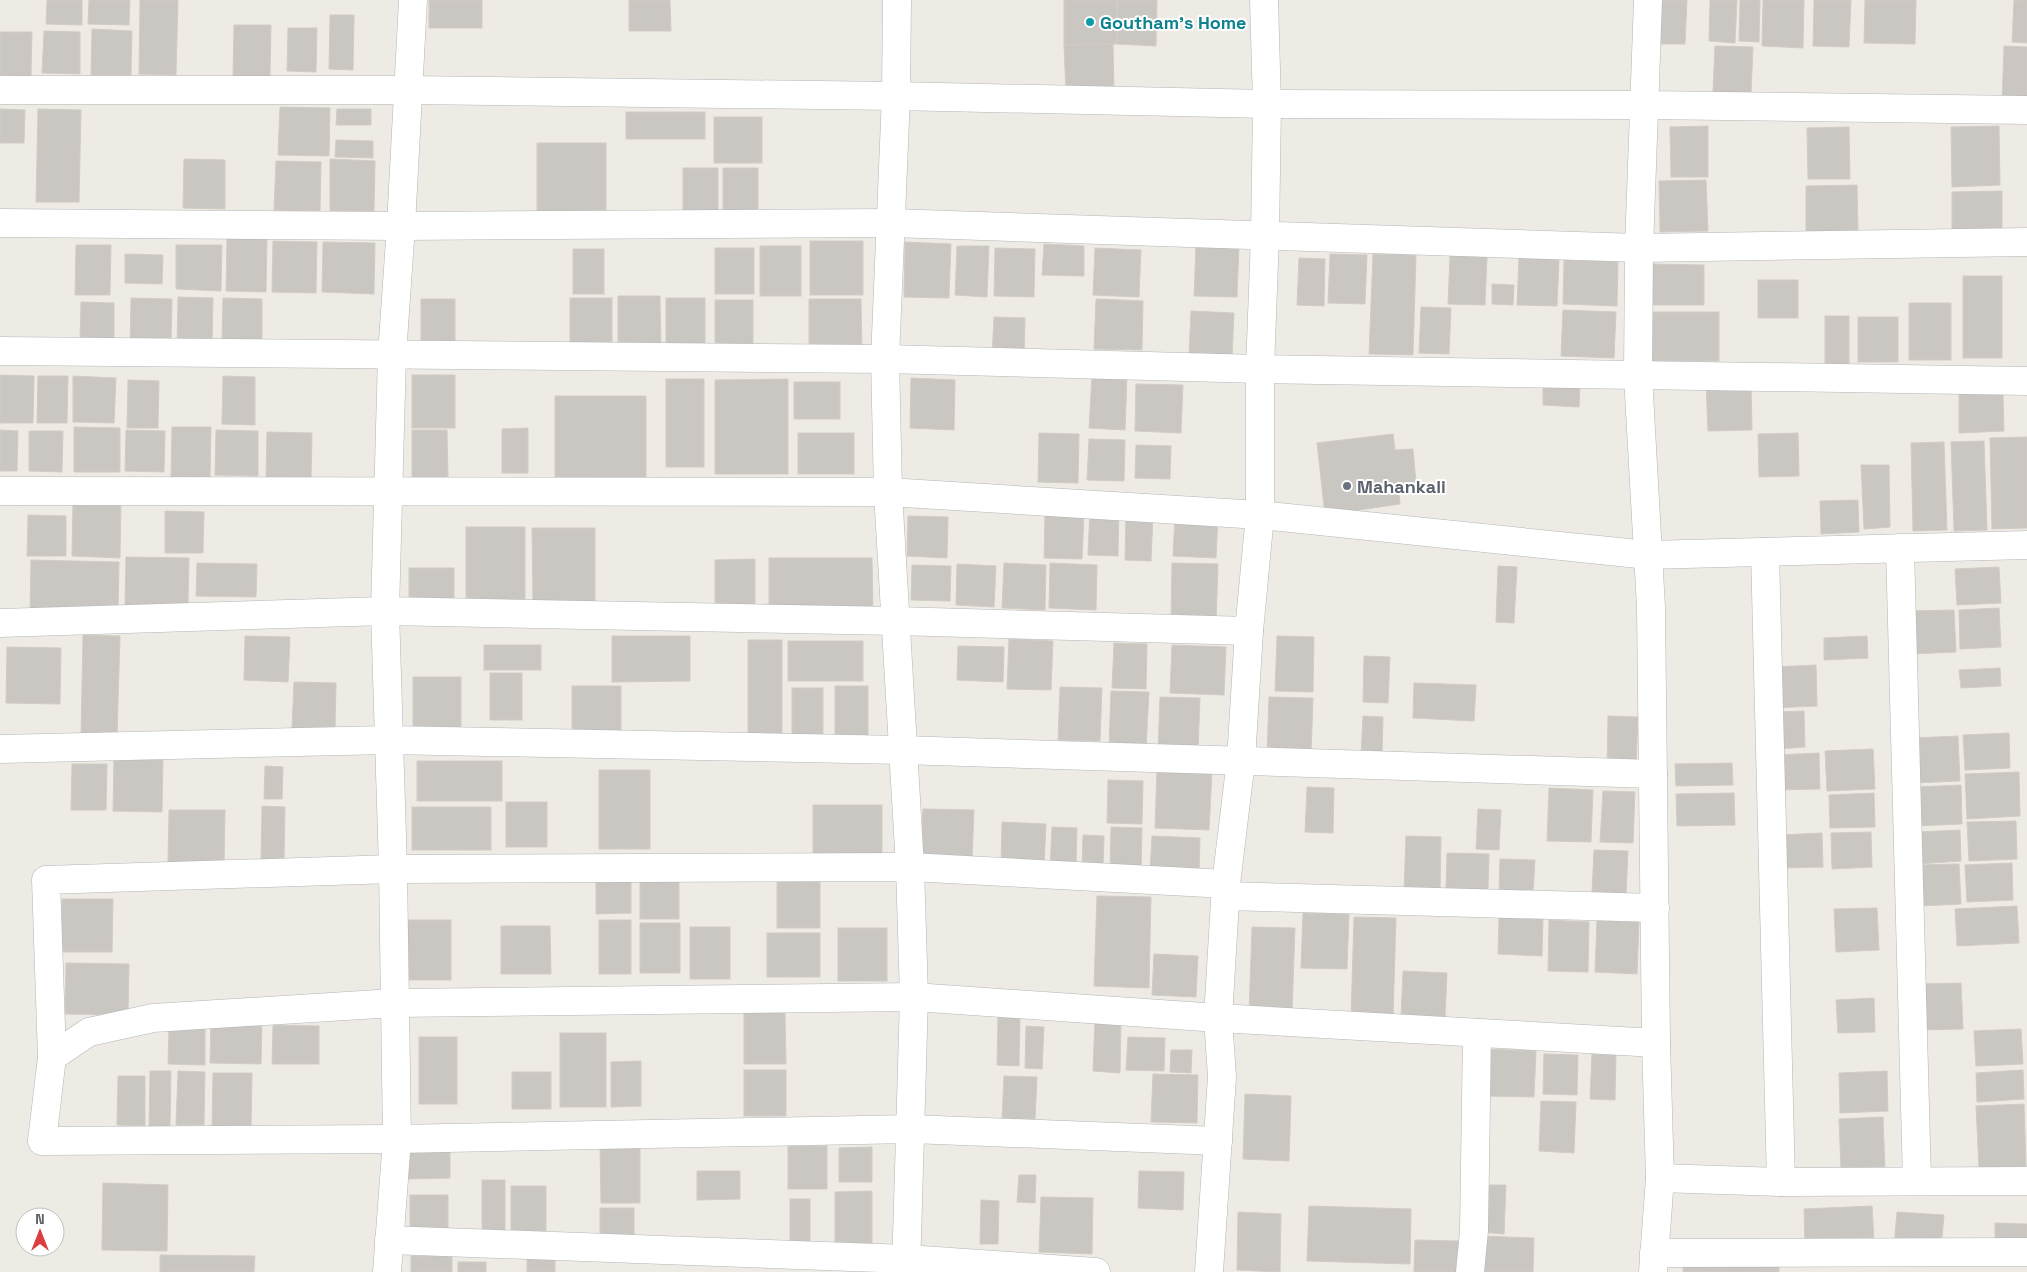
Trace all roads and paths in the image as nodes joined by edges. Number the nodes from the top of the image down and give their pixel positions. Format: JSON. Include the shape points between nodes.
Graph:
{"nodes":[{"id":1,"x":413,"y":0,"type":"edge"},
{"id":2,"x":898,"y":0,"type":"edge"},
{"id":3,"x":1264,"y":0,"type":"edge"},
{"id":4,"x":1648,"y":0,"type":"edge"},
{"id":5,"x":0,"y":90,"type":"edge"},
{"id":6,"x":408,"y":90,"type":"junction"},
{"id":7,"x":896,"y":96,"type":"junction"},
{"id":8,"x":1267,"y":104,"type":"junction"},
{"id":9,"x":1644,"y":105,"type":"junction"},
{"id":10,"x":2027,"y":110,"type":"edge"},
{"id":11,"x":0,"y":223,"type":"edge"},
{"id":12,"x":892,"y":223,"type":"junction"},
{"id":13,"x":401,"y":226,"type":"junction"},
{"id":14,"x":1265,"y":236,"type":"junction"},
{"id":15,"x":2027,"y":242,"type":"edge"},
{"id":16,"x":1639,"y":248,"type":"junction"},
{"id":17,"x":0,"y":351,"type":"edge"},
{"id":18,"x":392,"y":355,"type":"junction"},
{"id":19,"x":885,"y":359,"type":"junction"},
{"id":20,"x":1260,"y":369,"type":"junction"},
{"id":21,"x":1638,"y":376,"type":"junction"},
{"id":22,"x":2027,"y":381,"type":"edge"},
{"id":23,"x":0,"y":492,"type":"edge"},
{"id":24,"x":389,"y":492,"type":"junction"},
{"id":25,"x":888,"y":492,"type":"junction"},
{"id":26,"x":1260,"y":515,"type":"junction"},
{"id":27,"x":2027,"y":544,"type":"edge"},
{"id":28,"x":1900,"y":548,"type":"junction"},
{"id":29,"x":1765,"y":552,"type":"junction"},
{"id":30,"x":1648,"y":555,"type":"junction"},
{"id":31,"x":385,"y":612,"type":"junction"},
{"id":32,"x":896,"y":620,"type":"junction"},
{"id":33,"x":0,"y":624,"type":"edge"},
{"id":34,"x":1249,"y":631,"type":"junction"},
{"id":35,"x":388,"y":740,"type":"junction"},
{"id":36,"x":0,"y":749,"type":"edge"},
{"id":37,"x":902,"y":750,"type":"junction"},
{"id":38,"x":1241,"y":760,"type":"junction"},
{"id":39,"x":1653,"y":774,"type":"junction"},
{"id":40,"x":910,"y":867,"type":"junction"},
{"id":41,"x":393,"y":869,"type":"junction"},
{"id":42,"x":1226,"y":890,"type":"junction"},
{"id":43,"x":1655,"y":908,"type":"junction"},
{"id":44,"x":914,"y":997,"type":"junction"},
{"id":45,"x":394,"y":1003,"type":"junction"},
{"id":46,"x":1218,"y":1018,"type":"junction"},
{"id":47,"x":1477,"y":1033,"type":"junction"},
{"id":48,"x":1656,"y":1043,"type":"junction"},
{"id":49,"x":52,"y":1057,"type":"junction"},
{"id":50,"x":911,"y":1129,"type":"junction"},
{"id":51,"x":397,"y":1139,"type":"junction"},
{"id":52,"x":1218,"y":1141,"type":"junction"},
{"id":53,"x":1660,"y":1178,"type":"junction"},
{"id":54,"x":1917,"y":1181,"type":"junction"},
{"id":55,"x":2027,"y":1181,"type":"edge"},
{"id":56,"x":1781,"y":1182,"type":"junction"},
{"id":57,"x":389,"y":1240,"type":"junction"},
{"id":58,"x":2027,"y":1252,"type":"edge"},
{"id":59,"x":1654,"y":1263,"type":"edge"},
{"id":60,"x":906,"y":1266,"type":"edge"},
{"id":61,"x":387,"y":1272,"type":"edge"},
{"id":62,"x":1096,"y":1272,"type":"edge"},
{"id":63,"x":1209,"y":1272,"type":"edge"},
{"id":64,"x":1470,"y":1272,"type":"edge"}],
"edges":[{"from":1,"to":6,"type":"street"},
{"from":2,"to":7,"type":"street"},
{"from":3,"to":8,"type":"street"},
{"from":4,"to":9,"type":"street"},
{"from":5,"to":6,"type":"street"},
{"from":6,"to":7,"type":"street"},
{"from":6,"to":13,"type":"street"},
{"from":7,"to":8,"type":"street"},
{"from":7,"to":12,"type":"street"},
{"from":8,"to":9,"type":"street"},
{"from":8,"to":14,"type":"street"},
{"from":9,"to":10,"type":"street"},
{"from":9,"to":16,"type":"street"},
{"from":11,"to":13,"type":"street"},
{"from":12,"to":13,"type":"street"},
{"from":12,"to":14,"type":"street"},
{"from":12,"to":19,"type":"street"},
{"from":13,"to":18,"type":"street"},
{"from":14,"to":16,"type":"street"},
{"from":14,"to":20,"type":"street"},
{"from":15,"to":16,"type":"street"},
{"from":16,"to":21,"type":"street"},
{"from":17,"to":18,"type":"street"},
{"from":18,"to":19,"type":"street"},
{"from":18,"to":24,"type":"street"},
{"from":19,"to":20,"type":"street"},
{"from":19,"to":25,"type":"street"},
{"from":20,"to":21,"type":"street"},
{"from":20,"to":26,"type":"street"},
{"from":21,"to":22,"type":"street"},
{"from":21,"to":30,"type":"street"},
{"from":23,"to":24,"type":"street"},
{"from":24,"to":25,"type":"street"},
{"from":24,"to":31,"type":"street"},
{"from":25,"to":26,"type":"street"},
{"from":25,"to":32,"type":"street"},
{"from":26,"to":30,"type":"street"},
{"from":26,"to":34,"type":"street"},
{"from":27,"to":28,"type":"street"},
{"from":28,"to":29,"type":"street"},
{"from":28,"to":54,"type":"street"},
{"from":29,"to":30,"type":"street"},
{"from":29,"to":56,"type":"street"},
{"from":30,"to":39,"type":"street"},
{"from":31,"to":32,"type":"street"},
{"from":31,"to":33,"type":"street"},
{"from":31,"to":35,"type":"street"},
{"from":32,"to":34,"type":"street"},
{"from":32,"to":37,"type":"street"},
{"from":34,"to":38,"type":"street"},
{"from":35,"to":36,"type":"street"},
{"from":35,"to":37,"type":"street"},
{"from":35,"to":41,"type":"street"},
{"from":37,"to":38,"type":"street"},
{"from":37,"to":40,"type":"street"},
{"from":38,"to":39,"type":"street"},
{"from":38,"to":42,"type":"street"},
{"from":39,"to":43,"type":"street"},
{"from":40,"to":41,"type":"street"},
{"from":40,"to":42,"type":"street"},
{"from":40,"to":44,"type":"street"},
{"from":41,"to":45,"type":"street"},
{"from":41,"to":49,"type":"street","via":[[46,880]]},
{"from":42,"to":43,"type":"street"},
{"from":42,"to":46,"type":"street"},
{"from":43,"to":48,"type":"street"},
{"from":44,"to":45,"type":"street"},
{"from":44,"to":46,"type":"street"},
{"from":44,"to":50,"type":"street"},
{"from":45,"to":49,"type":"street","via":[[153,1018],[89,1032]]},
{"from":45,"to":51,"type":"street"},
{"from":46,"to":47,"type":"street"},
{"from":46,"to":52,"type":"street","via":[[1222,1077]]},
{"from":47,"to":48,"type":"street"},
{"from":47,"to":64,"type":"street","via":[[1474,1231]]},
{"from":48,"to":53,"type":"street"},
{"from":49,"to":51,"type":"street","via":[[42,1141]]},
{"from":50,"to":51,"type":"street"},
{"from":50,"to":52,"type":"street"},
{"from":50,"to":60,"type":"street"},
{"from":51,"to":57,"type":"street"},
{"from":52,"to":63,"type":"street"},
{"from":53,"to":56,"type":"street"},
{"from":53,"to":59,"type":"street"},
{"from":54,"to":55,"type":"street"},
{"from":54,"to":56,"type":"street"},
{"from":57,"to":60,"type":"street"},
{"from":57,"to":61,"type":"street"},
{"from":58,"to":59,"type":"street"},
{"from":60,"to":62,"type":"street"}]}
